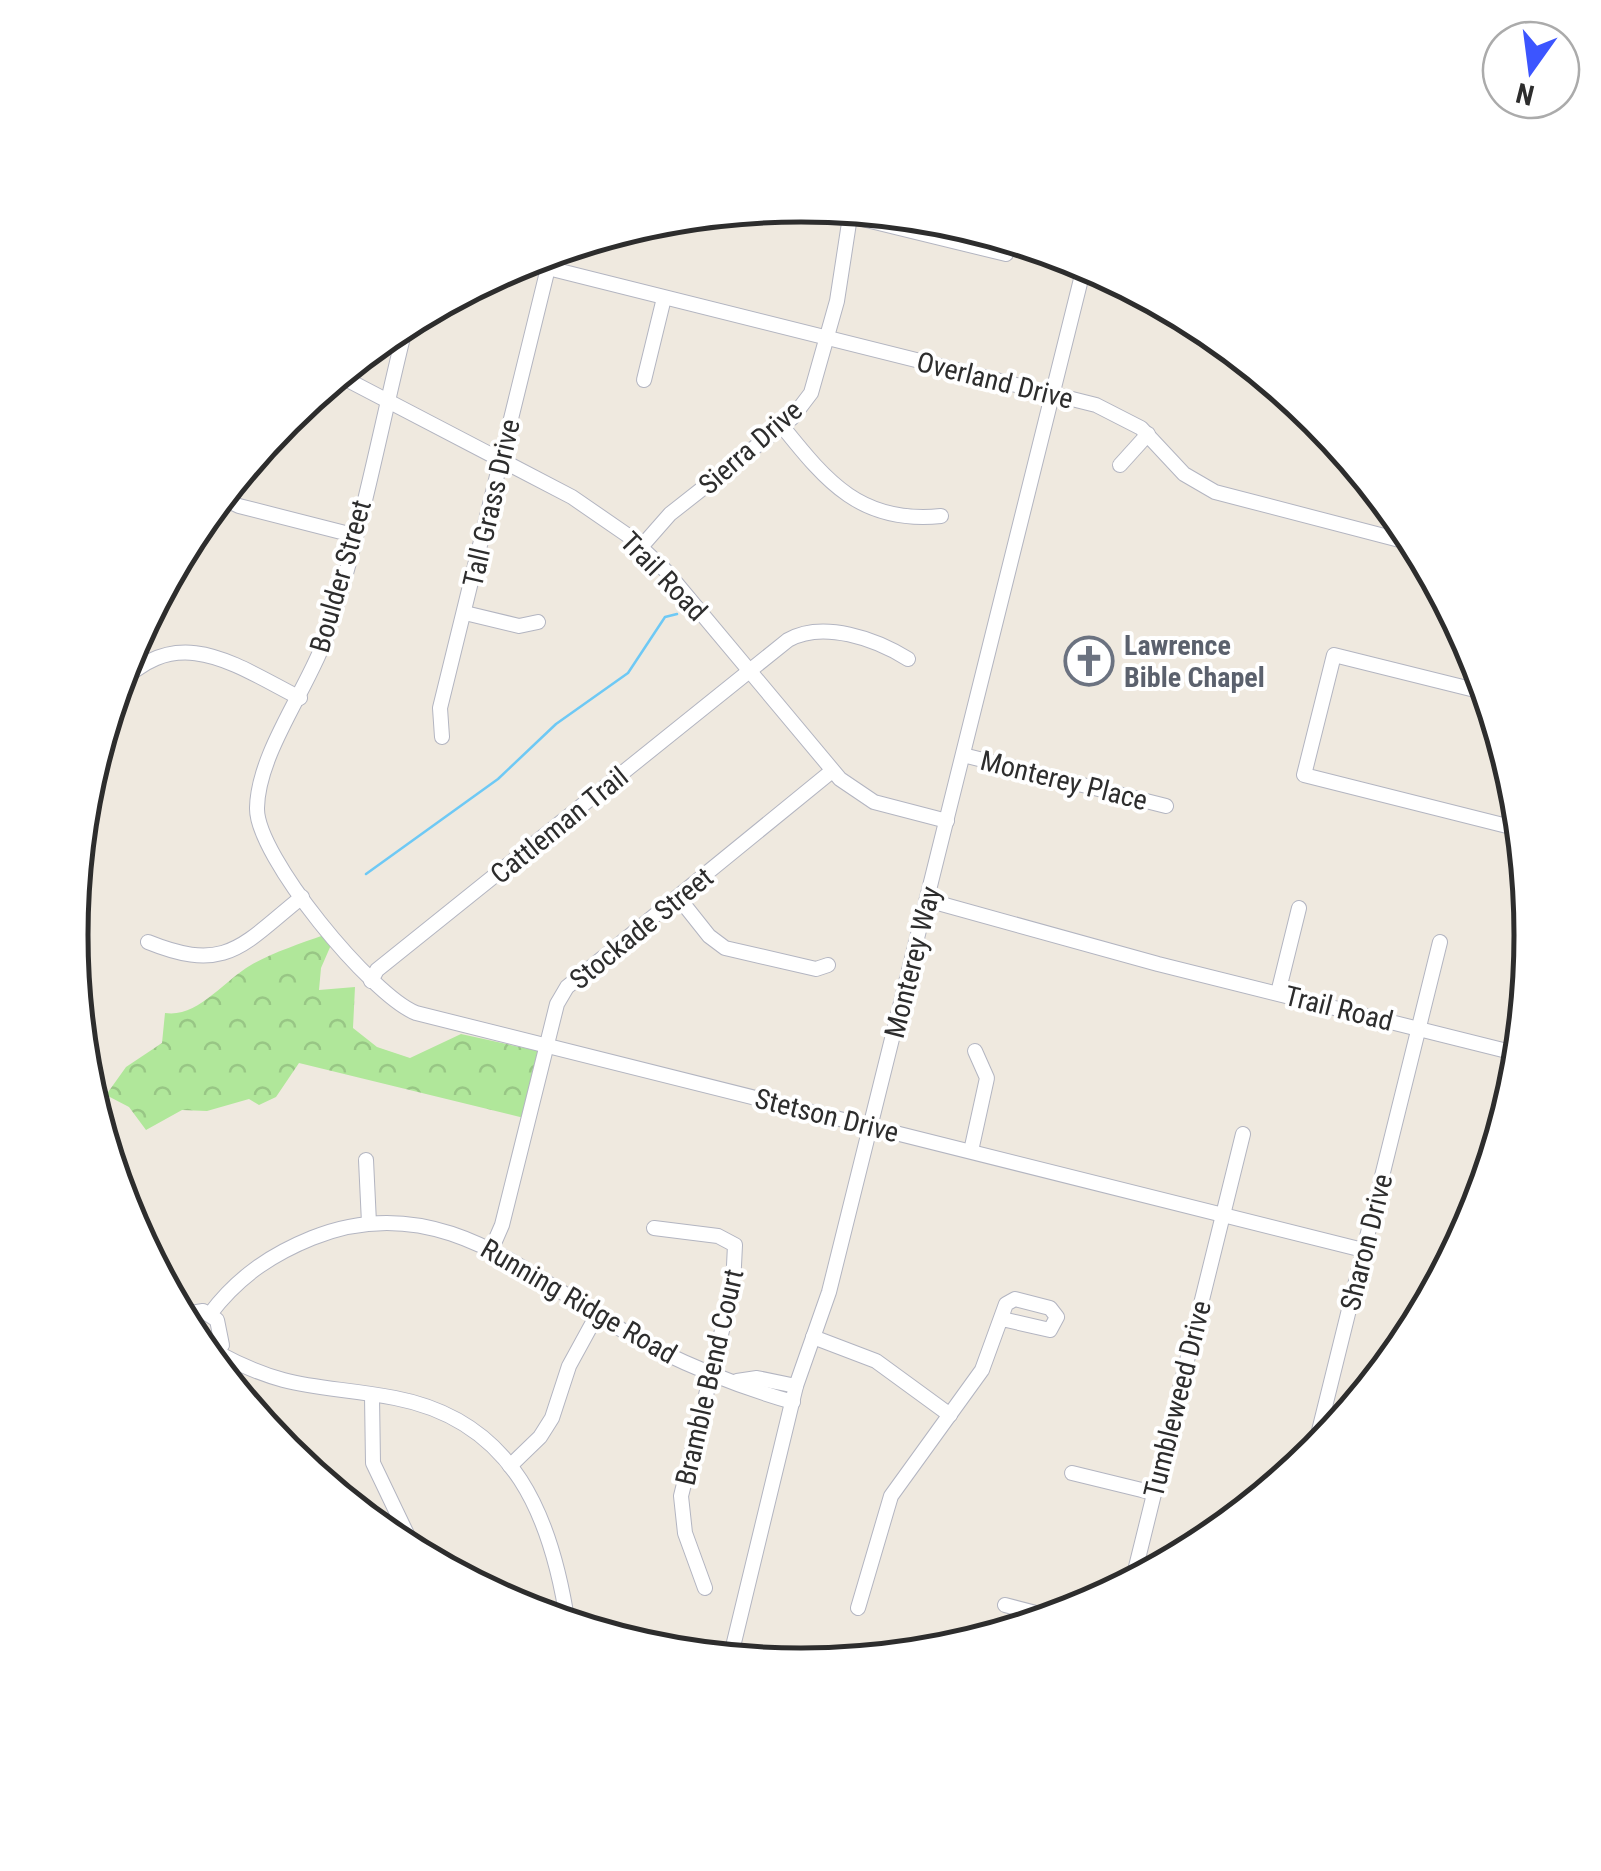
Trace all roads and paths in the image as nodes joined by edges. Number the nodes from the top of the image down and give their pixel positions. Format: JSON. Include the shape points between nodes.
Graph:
{"nodes":[{"id":1,"x":848,"y":224,"type":"edge"},
{"id":2,"x":934,"y":235,"type":"edge"},
{"id":3,"x":1006,"y":254,"type":"dead end"},
{"id":4,"x":550,"y":268,"type":"edge"},
{"id":5,"x":548,"y":269,"type":"edge"},
{"id":6,"x":1081,"y":280,"type":"edge"},
{"id":7,"x":664,"y":298,"type":"junction"},
{"id":8,"x":827,"y":338,"type":"junction"},
{"id":9,"x":401,"y":345,"type":"edge"},
{"id":10,"x":644,"y":380,"type":"dead end"},
{"id":11,"x":351,"y":382,"type":"edge"},
{"id":12,"x":1052,"y":394,"type":"junction"},
{"id":13,"x":387,"y":401,"type":"junction"},
{"id":14,"x":782,"y":426,"type":"junction"},
{"id":15,"x":1148,"y":434,"type":"junction"},
{"id":16,"x":501,"y":458,"type":"junction"},
{"id":17,"x":1120,"y":465,"type":"dead end"},
{"id":18,"x":235,"y":501,"type":"edge"},
{"id":19,"x":940,"y":516,"type":"dead end"},
{"id":20,"x":353,"y":535,"type":"junction"},
{"id":21,"x":1392,"y":538,"type":"edge"},
{"id":22,"x":641,"y":547,"type":"junction"},
{"id":23,"x":465,"y":613,"type":"junction"},
{"id":24,"x":538,"y":622,"type":"dead end"},
{"id":25,"x":908,"y":659,"type":"dead end"},
{"id":26,"x":140,"y":668,"type":"edge"},
{"id":27,"x":750,"y":671,"type":"junction"},
{"id":28,"x":1469,"y":689,"type":"edge"},
{"id":29,"x":300,"y":698,"type":"junction"},
{"id":30,"x":442,"y":737,"type":"dead end"},
{"id":31,"x":963,"y":755,"type":"junction"},
{"id":32,"x":832,"y":772,"type":"junction"},
{"id":33,"x":1166,"y":806,"type":"dead end"},
{"id":34,"x":947,"y":822,"type":"junction"},
{"id":35,"x":1504,"y":825,"type":"edge"},
{"id":36,"x":302,"y":896,"type":"junction"},
{"id":37,"x":678,"y":896,"type":"junction"},
{"id":38,"x":927,"y":900,"type":"junction"},
{"id":39,"x":1299,"y":908,"type":"dead end"},
{"id":40,"x":324,"y":924,"type":"joint"},
{"id":41,"x":148,"y":942,"type":"dead end"},
{"id":42,"x":1440,"y":942,"type":"dead end"},
{"id":43,"x":828,"y":965,"type":"dead end"},
{"id":44,"x":371,"y":982,"type":"junction"},
{"id":45,"x":1278,"y":993,"type":"junction"},
{"id":46,"x":1420,"y":1028,"type":"junction"},
{"id":47,"x":547,"y":1045,"type":"junction"},
{"id":48,"x":1504,"y":1050,"type":"edge"},
{"id":49,"x":975,"y":1051,"type":"dead end"},
{"id":50,"x":870,"y":1125,"type":"junction"},
{"id":51,"x":1243,"y":1134,"type":"dead end"},
{"id":52,"x":971,"y":1151,"type":"junction"},
{"id":53,"x":366,"y":1160,"type":"dead end"},
{"id":54,"x":1222,"y":1216,"type":"junction"},
{"id":55,"x":369,"y":1224,"type":"junction"},
{"id":56,"x":654,"y":1228,"type":"dead end"},
{"id":57,"x":492,"y":1248,"type":"junction"},
{"id":58,"x":1364,"y":1250,"type":"junction"},
{"id":59,"x":194,"y":1310,"type":"edge"},
{"id":60,"x":210,"y":1314,"type":"junction"},
{"id":61,"x":598,"y":1314,"type":"junction"},
{"id":62,"x":1002,"y":1319,"type":"dead end"},
{"id":63,"x":813,"y":1337,"type":"junction"},
{"id":64,"x":217,"y":1345,"type":"edge"},
{"id":65,"x":231,"y":1364,"type":"edge"},
{"id":66,"x":713,"y":1373,"type":"junction"},
{"id":67,"x":794,"y":1394,"type":"junction"},
{"id":68,"x":372,"y":1396,"type":"junction"},
{"id":69,"x":950,"y":1415,"type":"junction"},
{"id":70,"x":1321,"y":1423,"type":"edge"},
{"id":71,"x":510,"y":1466,"type":"junction"},
{"id":72,"x":1072,"y":1473,"type":"dead end"},
{"id":73,"x":1154,"y":1493,"type":"junction"},
{"id":74,"x":405,"y":1528,"type":"edge"},
{"id":75,"x":1137,"y":1564,"type":"edge"},
{"id":76,"x":705,"y":1588,"type":"dead end"},
{"id":77,"x":1004,"y":1605,"type":"dead end"},
{"id":78,"x":858,"y":1608,"type":"dead end"},
{"id":79,"x":565,"y":1609,"type":"edge"},
{"id":80,"x":1029,"y":1611,"type":"edge"},
{"id":81,"x":733,"y":1645,"type":"edge"}],
"edges":[{"from":1,"to":8,"type":"street","name":"Sierra Drive"},
{"from":2,"to":3,"type":"street"},
{"from":4,"to":7,"type":"street","name":"Overland Drive"},
{"from":5,"to":16,"type":"street","name":"Tall Grass Drive"},
{"from":6,"to":12,"type":"street","name":"Monterey Way"},
{"from":7,"to":8,"type":"street","name":"Overland Drive"},
{"from":7,"to":10,"type":"street"},
{"from":8,"to":12,"type":"street","name":"Overland Drive"},
{"from":8,"to":14,"type":"street","name":"Sierra Drive","via":[[810,392]]},
{"from":9,"to":13,"type":"street","name":"Boulder Street"},
{"from":11,"to":13,"type":"street","name":"Trail Road"},
{"from":12,"to":15,"type":"street","name":"Overland Drive","via":[[1110,410]]},
{"from":12,"to":31,"type":"street","name":"Monterey Way"},
{"from":13,"to":16,"type":"street","name":"Trail Road"},
{"from":13,"to":20,"type":"street","name":"Boulder Street"},
{"from":14,"to":19,"type":"street","via":[[842,495],[920,518]]},
{"from":14,"to":22,"type":"street","name":"Sierra Drive","via":[[670,514]]},
{"from":15,"to":17,"type":"street"},
{"from":15,"to":21,"type":"street","name":"Overland Drive","via":[[1184,474],[1215,492]]},
{"from":16,"to":22,"type":"street","name":"Trail Road","via":[[572,497]]},
{"from":16,"to":23,"type":"street","name":"Tall Grass Drive"},
{"from":18,"to":20,"type":"street"},
{"from":20,"to":29,"type":"street","name":"Boulder Street","via":[[328,631]]},
{"from":22,"to":27,"type":"street","name":"Trail Road"},
{"from":23,"to":24,"type":"street","via":[[518,626]]},
{"from":23,"to":30,"type":"street","name":"Tall Grass Drive","via":[[440,708]]},
{"from":25,"to":27,"type":"street","name":"Cattleman Trail","via":[[888,646],[817,630],[788,640]]},
{"from":26,"to":29,"type":"street","via":[[153,657],[196,652]]},
{"from":27,"to":32,"type":"street","name":"Trail Road"},
{"from":27,"to":44,"type":"street","name":"Cattleman Trail"},
{"from":28,"to":35,"type":"street","via":[[1334,655],[1304,775]]},
{"from":29,"to":36,"type":"street","name":"Boulder Street","via":[[266,770],[257,814],[265,844]]},
{"from":31,"to":33,"type":"street","name":"Monterey Place"},
{"from":31,"to":34,"type":"street","name":"Monterey Way"},
{"from":32,"to":34,"type":"street","name":"Trail Road","via":[[874,802]]},
{"from":32,"to":37,"type":"street","name":"Stockade Street"},
{"from":34,"to":38,"type":"street","name":"Monterey Way"},
{"from":36,"to":40,"type":"street","name":"Boulder Street"},
{"from":36,"to":41,"type":"street","via":[[224,955],[194,957]]},
{"from":37,"to":43,"type":"street","via":[[725,948],[816,969]]},
{"from":37,"to":47,"type":"street","name":"Stockade Street","via":[[567,987]]},
{"from":38,"to":45,"type":"street","name":"Trail Road"},
{"from":38,"to":50,"type":"street","name":"Monterey Way"},
{"from":39,"to":45,"type":"street"},
{"from":40,"to":44,"type":"street","name":"Stetson Drive"},
{"from":42,"to":46,"type":"street","name":"Sharon Drive"},
{"from":44,"to":47,"type":"street","name":"Stetson Drive","via":[[416,1012]]},
{"from":45,"to":46,"type":"street","name":"Trail Road"},
{"from":46,"to":48,"type":"street","name":"Trail Road"},
{"from":46,"to":58,"type":"street","name":"Sharon Drive"},
{"from":47,"to":50,"type":"street","name":"Stetson Drive"},
{"from":47,"to":57,"type":"street","name":"Stockade Street"},
{"from":49,"to":52,"type":"street","via":[[987,1089]]},
{"from":50,"to":52,"type":"street","name":"Stetson Drive"},
{"from":50,"to":63,"type":"street","name":"Monterey Way"},
{"from":51,"to":54,"type":"street","name":"Tumbleweed Drive"},
{"from":52,"to":54,"type":"street","name":"Stetson Drive"},
{"from":53,"to":55,"type":"street"},
{"from":54,"to":58,"type":"street","name":"Stetson Drive"},
{"from":54,"to":73,"type":"street","name":"Tumbleweed Drive"},
{"from":55,"to":57,"type":"street","name":"Running Ridge Road","via":[[423,1225]]},
{"from":55,"to":60,"type":"street","name":"Running Ridge Road","via":[[282,1250],[235,1284]]},
{"from":56,"to":66,"type":"street","name":"Bramble Bend Court","via":[[718,1236],[735,1245]]},
{"from":57,"to":61,"type":"street","name":"Running Ridge Road"},
{"from":58,"to":70,"type":"street","name":"Sharon Drive"},
{"from":59,"to":60,"type":"street"},
{"from":60,"to":64,"type":"street","via":[[221,1328]]},
{"from":61,"to":66,"type":"street","name":"Running Ridge Road"},
{"from":61,"to":71,"type":"street","via":[[568,1366],[552,1418]]},
{"from":62,"to":69,"type":"street","via":[[993,1350]]},
{"from":63,"to":67,"type":"street","name":"Monterey Way"},
{"from":63,"to":69,"type":"street","via":[[876,1362]]},
{"from":65,"to":68,"type":"street","via":[[283,1383]]},
{"from":66,"to":67,"type":"street","name":"Running Ridge Road","via":[[752,1391]]},
{"from":66,"to":76,"type":"street","name":"Bramble Bend Court","via":[[681,1496],[685,1533]]},
{"from":67,"to":81,"type":"street","name":"Monterey Way"},
{"from":68,"to":71,"type":"street","via":[[442,1414]]},
{"from":68,"to":74,"type":"street","via":[[374,1463]]},
{"from":69,"to":78,"type":"street","via":[[891,1496]]},
{"from":71,"to":79,"type":"street","via":[[553,1542]]},
{"from":72,"to":73,"type":"street"},
{"from":73,"to":75,"type":"street","name":"Tumbleweed Drive"},
{"from":77,"to":80,"type":"street"}]}
